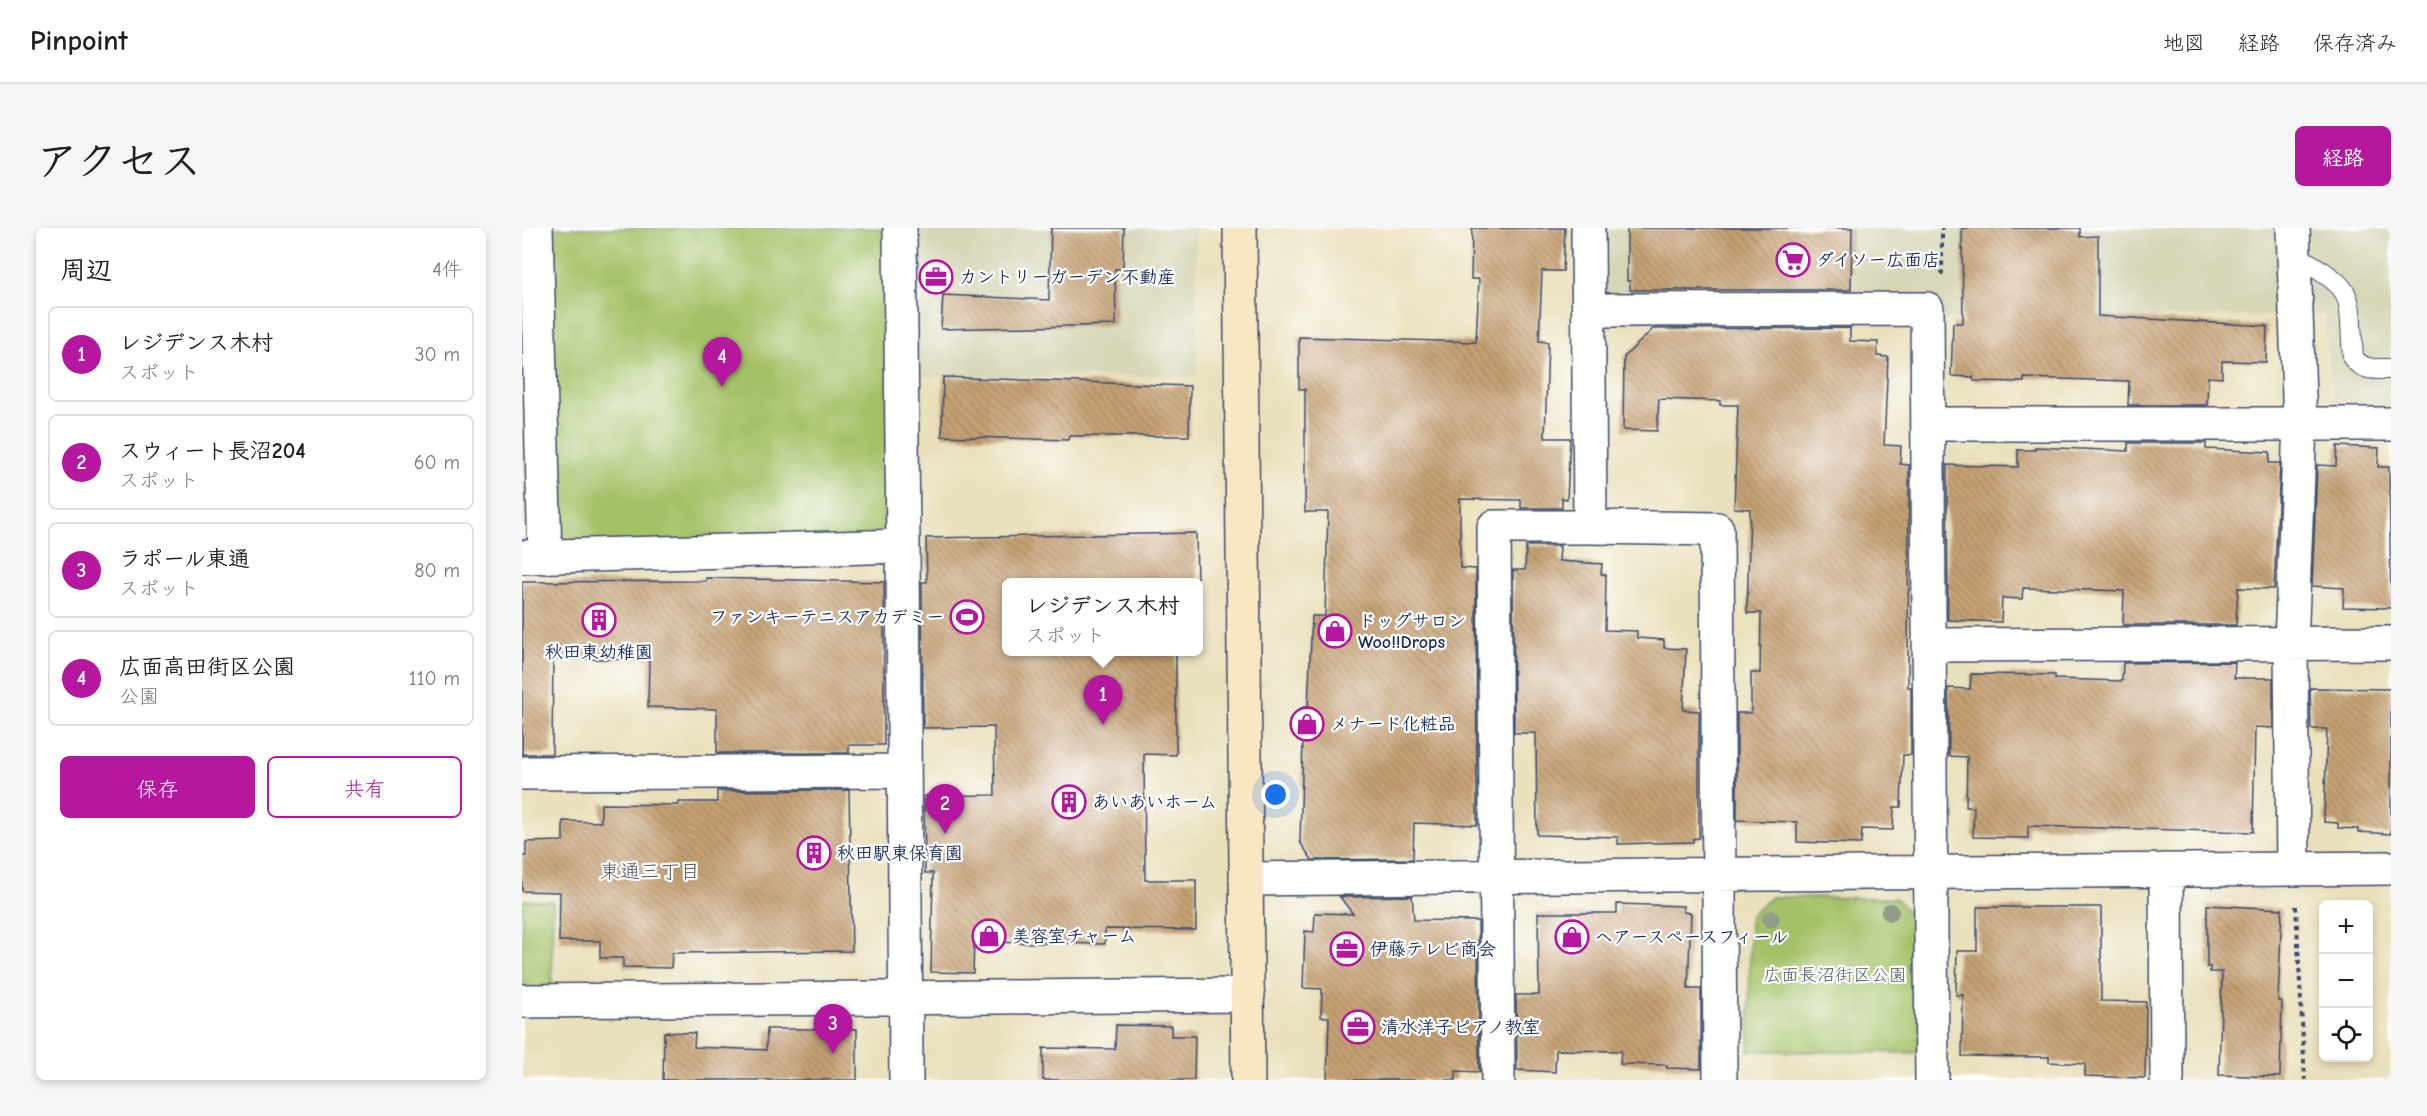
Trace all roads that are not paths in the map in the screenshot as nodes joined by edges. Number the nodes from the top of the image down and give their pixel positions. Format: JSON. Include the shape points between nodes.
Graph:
{"nodes":[{"id":1,"x":536,"y":228,"type":"edge"},
{"id":2,"x":900,"y":228,"type":"edge"},
{"id":3,"x":1240,"y":228,"type":"edge"},
{"id":4,"x":1588,"y":228,"type":"edge"},
{"id":5,"x":2293,"y":241,"type":"edge"},
{"id":6,"x":1589,"y":310,"type":"junction"},
{"id":7,"x":530,"y":325,"type":"edge"},
{"id":8,"x":2391,"y":369,"type":"edge"},
{"id":9,"x":1928,"y":424,"type":"junction"},
{"id":10,"x":2391,"y":424,"type":"edge"},
{"id":11,"x":2300,"y":425,"type":"junction"},
{"id":12,"x":1590,"y":527,"type":"junction"},
{"id":13,"x":903,"y":546,"type":"junction"},
{"id":14,"x":533,"y":557,"type":"edge"},
{"id":15,"x":2391,"y":643,"type":"edge"},
{"id":16,"x":2291,"y":644,"type":"junction"},
{"id":17,"x":1931,"y":645,"type":"junction"},
{"id":18,"x":904,"y":771,"type":"junction"},
{"id":19,"x":522,"y":773,"type":"edge"},
{"id":20,"x":2391,"y":868,"type":"edge"},
{"id":21,"x":2293,"y":869,"type":"junction"},
{"id":22,"x":2166,"y":870,"type":"junction"},
{"id":23,"x":1929,"y":872,"type":"junction"},
{"id":24,"x":1718,"y":874,"type":"junction"},
{"id":25,"x":1495,"y":876,"type":"junction"},
{"id":26,"x":1246,"y":879,"type":"junction"},
{"id":27,"x":1248,"y":995,"type":"junction"},
{"id":28,"x":905,"y":998,"type":"junction"},
{"id":29,"x":522,"y":1001,"type":"edge"},
{"id":30,"x":906,"y":1080,"type":"edge"},
{"id":31,"x":1248,"y":1080,"type":"edge"},
{"id":32,"x":1498,"y":1080,"type":"edge"},
{"id":33,"x":1720,"y":1080,"type":"edge"},
{"id":34,"x":1932,"y":1080,"type":"edge"},
{"id":35,"x":2167,"y":1080,"type":"edge"}],
"edges":[{"from":1,"to":7,"type":"street"},
{"from":2,"to":13,"type":"street"},
{"from":3,"to":26,"type":"street"},
{"from":4,"to":6,"type":"street"},
{"from":5,"to":8,"type":"lane","via":[[2349,297],[2353,358],[2366,369]]},
{"from":5,"to":11,"type":"street"},
{"from":6,"to":9,"type":"street","via":[[1927,309]]},
{"from":6,"to":12,"type":"street"},
{"from":7,"to":14,"type":"street"},
{"from":9,"to":11,"type":"street"},
{"from":9,"to":17,"type":"street"},
{"from":10,"to":11,"type":"street"},
{"from":11,"to":16,"type":"street"},
{"from":12,"to":24,"type":"street","via":[[1717,530]]},
{"from":12,"to":25,"type":"street","via":[[1494,527]]},
{"from":13,"to":14,"type":"street"},
{"from":13,"to":18,"type":"street"},
{"from":15,"to":16,"type":"street"},
{"from":16,"to":17,"type":"street"},
{"from":16,"to":21,"type":"street"},
{"from":17,"to":23,"type":"street"},
{"from":18,"to":19,"type":"street"},
{"from":18,"to":28,"type":"street"},
{"from":20,"to":21,"type":"street"},
{"from":21,"to":22,"type":"street"},
{"from":22,"to":23,"type":"street"},
{"from":22,"to":35,"type":"street"},
{"from":23,"to":24,"type":"street"},
{"from":23,"to":34,"type":"street"},
{"from":24,"to":25,"type":"street"},
{"from":24,"to":33,"type":"street"},
{"from":25,"to":26,"type":"street"},
{"from":25,"to":32,"type":"street"},
{"from":26,"to":27,"type":"street"},
{"from":27,"to":28,"type":"street"},
{"from":27,"to":31,"type":"street"},
{"from":28,"to":29,"type":"street"},
{"from":28,"to":30,"type":"street"}]}
